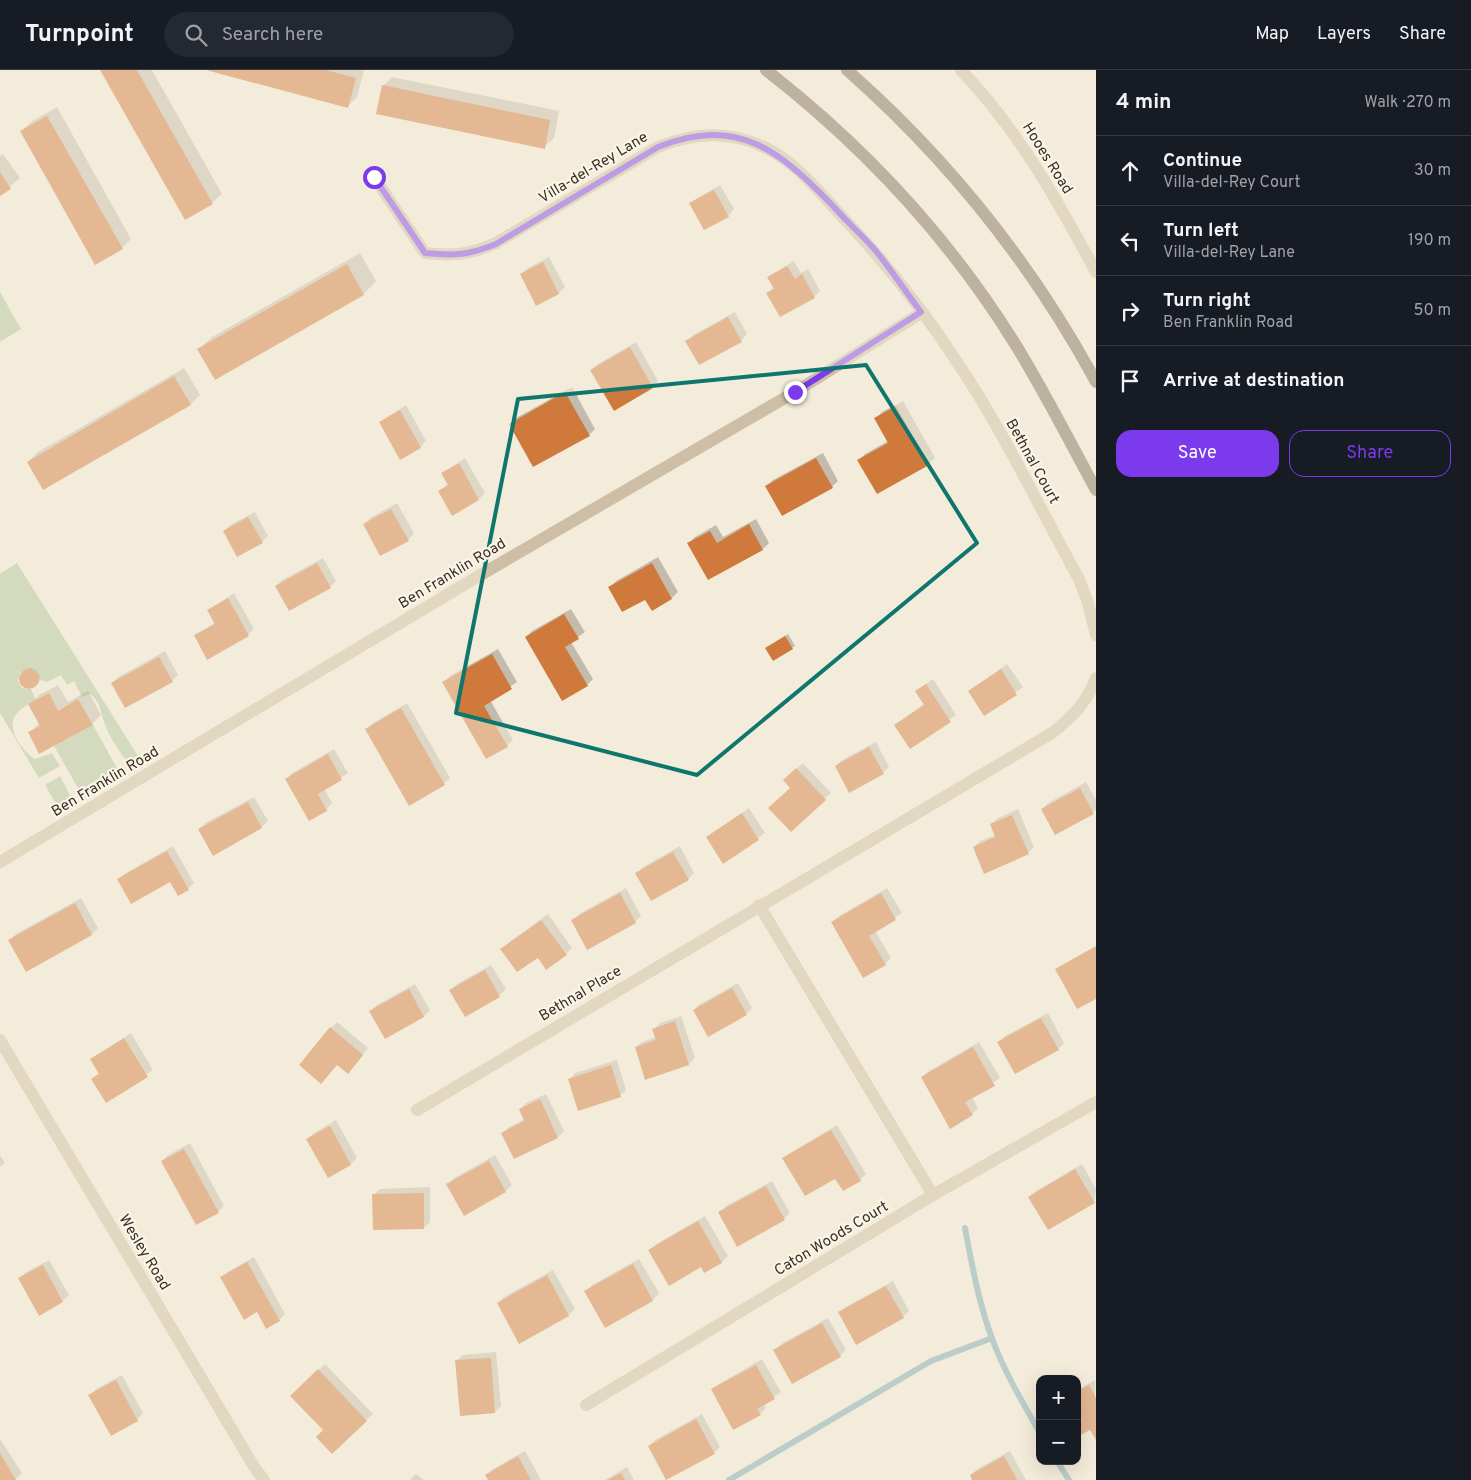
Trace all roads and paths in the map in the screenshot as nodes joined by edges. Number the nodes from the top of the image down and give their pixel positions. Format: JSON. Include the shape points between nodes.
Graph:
{"nodes":[{"id":1,"x":766,"y":70,"type":"edge"},
{"id":2,"x":846,"y":70,"type":"edge"},
{"id":3,"x":961,"y":70,"type":"edge"},
{"id":4,"x":374,"y":177,"type":"dead end"},
{"id":5,"x":1096,"y":272,"type":"edge"},
{"id":6,"x":921,"y":312,"type":"junction"},
{"id":7,"x":1096,"y":382,"type":"edge"},
{"id":8,"x":1096,"y":490,"type":"edge"},
{"id":9,"x":1096,"y":635,"type":"edge"},
{"id":10,"x":1096,"y":678,"type":"edge"},
{"id":11,"x":0,"y":862,"type":"edge"},
{"id":12,"x":759,"y":905,"type":"junction"},
{"id":13,"x":0,"y":1040,"type":"edge"},
{"id":14,"x":1096,"y":1102,"type":"edge"},
{"id":15,"x":417,"y":1110,"type":"dead end"},
{"id":16,"x":933,"y":1195,"type":"junction"},
{"id":17,"x":586,"y":1405,"type":"dead end"},
{"id":18,"x":264,"y":1480,"type":"edge"}],
"edges":[{"from":1,"to":8,"type":"main road","via":[[850,142],[951,252],[1016,346]]},
{"from":2,"to":7,"type":"main road","via":[[930,151],[980,209],[1047,300]]},
{"from":3,"to":5,"type":"street","name":"Hooes Road","via":[[1020,140]]},
{"from":4,"to":6,"type":"street","name":"Villa-del-Rey Lane","via":[[425,253],[453,256],[496,244],[658,147],[689,137],[729,136],[763,146],[800,172],[875,251]]},
{"from":6,"to":9,"type":"street","name":"Bethnal Court","via":[[980,399],[1079,579]]},
{"from":6,"to":11,"type":"street","name":"Ben Franklin Road","via":[[795,392],[482,574]]},
{"from":10,"to":12,"type":"street","name":"Bethnal Place","via":[[1090,695],[1075,714],[1052,733]]},
{"from":12,"to":15,"type":"street","name":"Bethnal Place"},
{"from":12,"to":16,"type":"street"},
{"from":13,"to":18,"type":"street","name":"Wesley Road"},
{"from":14,"to":16,"type":"street","name":"Caton Woods Court"},
{"from":16,"to":17,"type":"street","name":"Caton Woods Court"}]}
